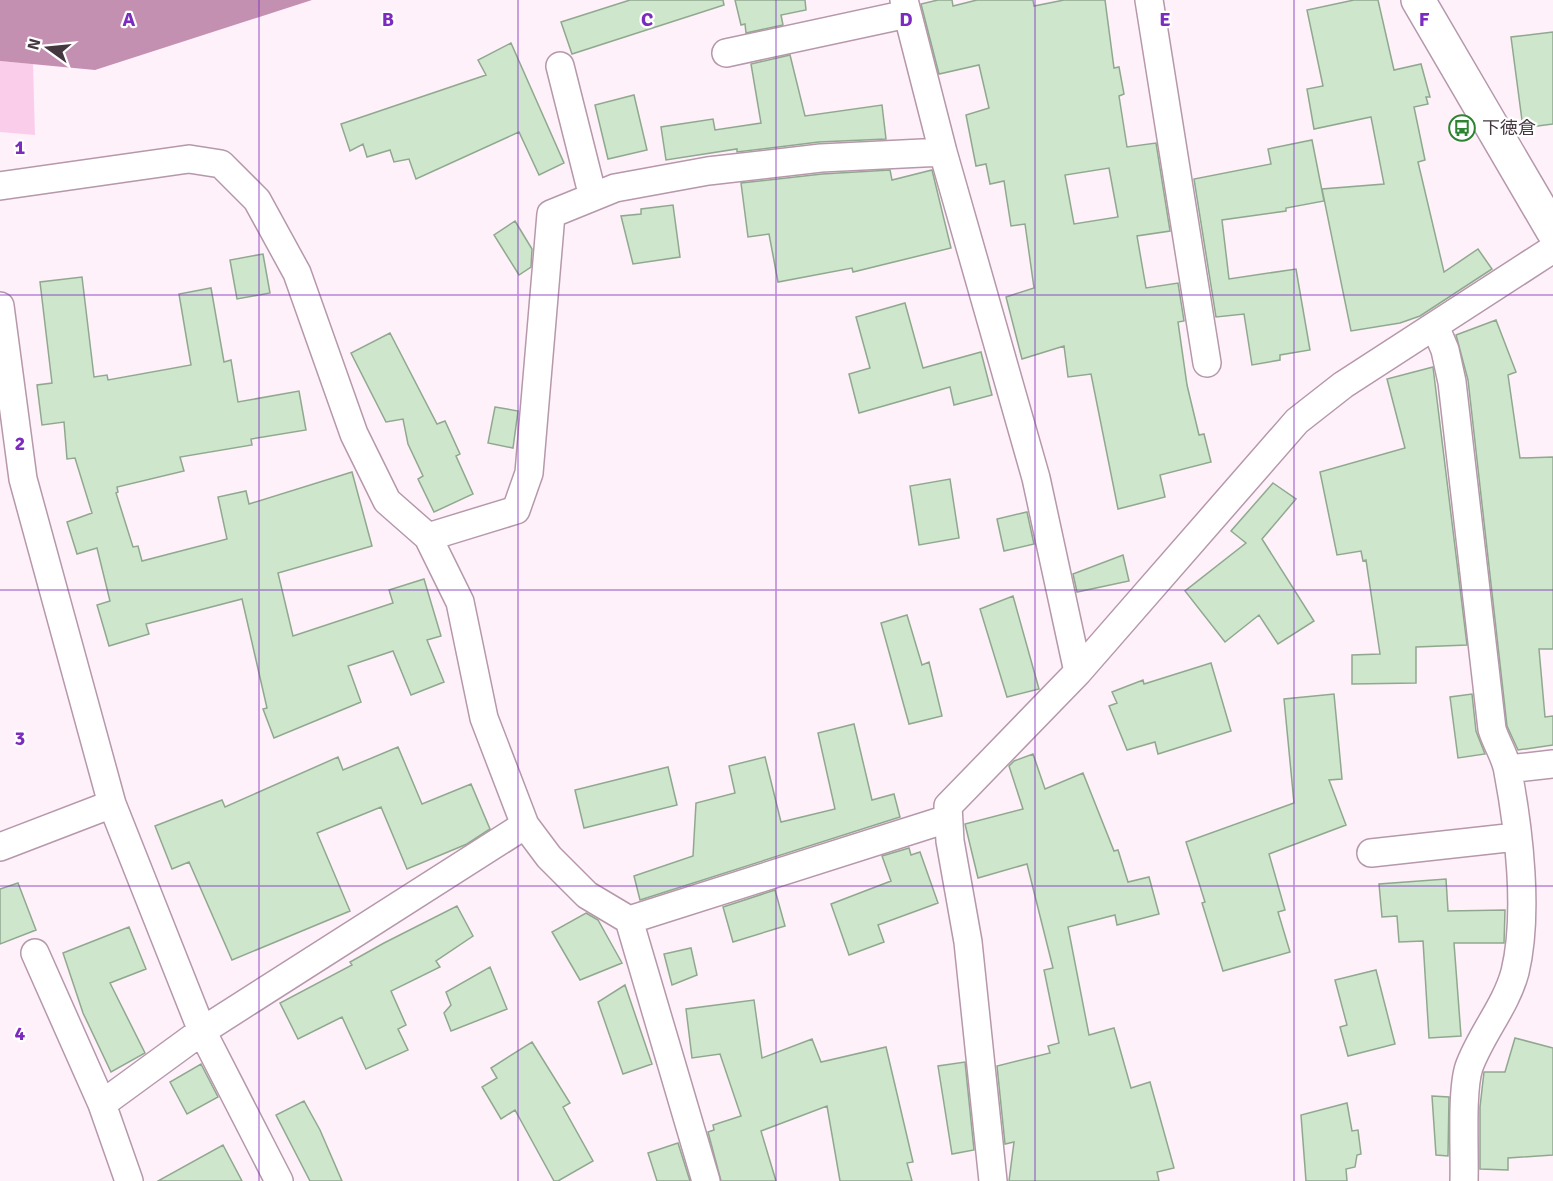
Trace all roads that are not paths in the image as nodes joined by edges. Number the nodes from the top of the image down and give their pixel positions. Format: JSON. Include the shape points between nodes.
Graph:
{"nodes":[{"id":1,"x":1149,"y":0,"type":"edge"},
{"id":2,"x":1418,"y":0,"type":"edge"},
{"id":3,"x":905,"y":7,"type":"edge"},
{"id":4,"x":726,"y":52,"type":"dead end"},
{"id":5,"x":560,"y":66,"type":"dead end"},
{"id":6,"x":944,"y":152,"type":"junction"},
{"id":7,"x":0,"y":186,"type":"edge"},
{"id":8,"x":593,"y":197,"type":"junction"},
{"id":9,"x":1553,"y":231,"type":"edge"},
{"id":10,"x":1553,"y":249,"type":"edge"},
{"id":11,"x":0,"y":306,"type":"edge"},
{"id":12,"x":1435,"y":326,"type":"junction"},
{"id":13,"x":1207,"y":363,"type":"dead end"},
{"id":14,"x":11,"y":481,"type":"edge"},
{"id":15,"x":428,"y":537,"type":"junction"},
{"id":16,"x":1078,"y":672,"type":"junction"},
{"id":17,"x":1553,"y":764,"type":"edge"},
{"id":18,"x":1508,"y":769,"type":"junction"},
{"id":19,"x":112,"y":804,"type":"junction"},
{"id":20,"x":947,"y":819,"type":"junction"},
{"id":21,"x":525,"y":825,"type":"junction"},
{"id":22,"x":1516,"y":837,"type":"junction"},
{"id":23,"x":0,"y":848,"type":"edge"},
{"id":24,"x":1371,"y":853,"type":"dead end"},
{"id":25,"x":629,"y":920,"type":"junction"},
{"id":26,"x":35,"y":953,"type":"dead end"},
{"id":27,"x":202,"y":1031,"type":"junction"},
{"id":28,"x":102,"y":1104,"type":"junction"},
{"id":29,"x":129,"y":1181,"type":"edge"},
{"id":30,"x":279,"y":1181,"type":"edge"},
{"id":31,"x":706,"y":1181,"type":"edge"},
{"id":32,"x":993,"y":1181,"type":"edge"},
{"id":33,"x":1464,"y":1181,"type":"edge"}],
"edges":[{"from":1,"to":13,"type":"street"},
{"from":2,"to":9,"type":"main road"},
{"from":3,"to":4,"type":"street"},
{"from":3,"to":6,"type":"street"},
{"from":5,"to":8,"type":"street"},
{"from":6,"to":8,"type":"street","via":[[821,158],[708,171],[615,188]]},
{"from":6,"to":16,"type":"street","via":[[1036,478]]},
{"from":7,"to":15,"type":"street","via":[[189,159],[221,164],[257,200],[297,273],[354,434],[387,501]]},
{"from":8,"to":15,"type":"street","via":[[551,214],[529,474],[516,510]]},
{"from":10,"to":12,"type":"street"},
{"from":11,"to":14,"type":"street"},
{"from":12,"to":16,"type":"street","via":[[1343,385],[1297,421]]},
{"from":12,"to":18,"type":"street","via":[[1445,350],[1458,426],[1492,729]]},
{"from":14,"to":19,"type":"street"},
{"from":15,"to":21,"type":"street","via":[[460,602],[484,718]]},
{"from":16,"to":20,"type":"street","via":[[948,806]]},
{"from":17,"to":18,"type":"street"},
{"from":18,"to":22,"type":"street"},
{"from":19,"to":23,"type":"street"},
{"from":19,"to":27,"type":"street"},
{"from":20,"to":25,"type":"street"},
{"from":20,"to":32,"type":"street","via":[[968,942]]},
{"from":21,"to":25,"type":"street","via":[[586,895]]},
{"from":21,"to":27,"type":"street"},
{"from":22,"to":24,"type":"street"},
{"from":22,"to":33,"type":"street","via":[[1521,876],[1518,954],[1509,989],[1468,1070]]},
{"from":25,"to":31,"type":"street"},
{"from":26,"to":28,"type":"street"},
{"from":27,"to":28,"type":"street"},
{"from":27,"to":30,"type":"street"},
{"from":28,"to":29,"type":"street"}]}
